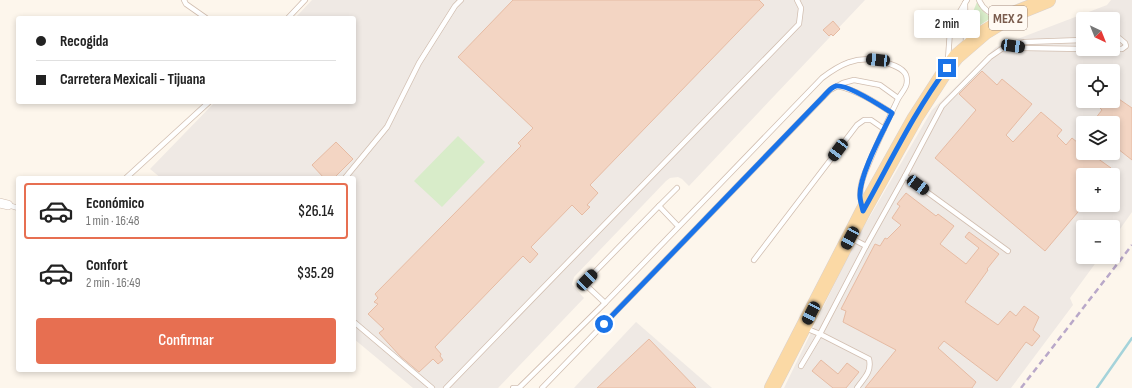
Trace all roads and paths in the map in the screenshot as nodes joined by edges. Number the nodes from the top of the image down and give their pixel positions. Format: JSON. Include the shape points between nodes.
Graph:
{"nodes":[{"id":1,"x":184,"y":0,"type":"edge"},
{"id":2,"x":305,"y":0,"type":"edge"},
{"id":3,"x":461,"y":0,"type":"edge"},
{"id":4,"x":797,"y":0,"type":"edge"},
{"id":5,"x":979,"y":0,"type":"edge"},
{"id":6,"x":1048,"y":0,"type":"edge"},
{"id":7,"x":966,"y":2,"type":"edge"},
{"id":8,"x":203,"y":16,"type":"edge"},
{"id":9,"x":290,"y":16,"type":"edge"},
{"id":10,"x":1010,"y":17,"type":"junction"},
{"id":11,"x":1120,"y":39,"type":"edge"},
{"id":12,"x":1076,"y":40,"type":"edge"},
{"id":13,"x":1013,"y":46,"type":"junction"},
{"id":14,"x":965,"y":48,"type":"junction"},
{"id":15,"x":1076,"y":49,"type":"edge"},
{"id":16,"x":1120,"y":49,"type":"edge"},
{"id":17,"x":947,"y":68,"type":"junction"},
{"id":18,"x":836,"y":86,"type":"junction"},
{"id":19,"x":898,"y":98,"type":"junction"},
{"id":20,"x":207,"y":104,"type":"edge"},
{"id":21,"x":892,"y":113,"type":"junction"},
{"id":22,"x":884,"y":129,"type":"junction"},
{"id":23,"x":128,"y":176,"type":"edge"},
{"id":24,"x":346,"y":176,"type":"edge"},
{"id":25,"x":906,"y":176,"type":"junction"},
{"id":26,"x":677,"y":188,"type":"dead end"},
{"id":27,"x":4,"y":204,"type":"edge"},
{"id":28,"x":659,"y":206,"type":"junction"},
{"id":29,"x":16,"y":207,"type":"edge"},
{"id":30,"x":863,"y":211,"type":"junction"},
{"id":31,"x":678,"y":226,"type":"junction"},
{"id":32,"x":850,"y":238,"type":"junction"},
{"id":33,"x":866,"y":246,"type":"junction"},
{"id":34,"x":1008,"y":251,"type":"dead end"},
{"id":35,"x":754,"y":260,"type":"dead end"},
{"id":36,"x":604,"y":303,"type":"junction"},
{"id":37,"x":356,"y":324,"type":"edge"},
{"id":38,"x":804,"y":327,"type":"junction"},
{"id":39,"x":820,"y":334,"type":"junction"},
{"id":40,"x":801,"y":366,"type":"dead end"},
{"id":41,"x":432,"y":388,"type":"edge"},
{"id":42,"x":446,"y":388,"type":"edge"},
{"id":43,"x":513,"y":388,"type":"edge"},
{"id":44,"x":519,"y":388,"type":"edge"},
{"id":45,"x":542,"y":388,"type":"edge"},
{"id":46,"x":772,"y":388,"type":"edge"},
{"id":47,"x":856,"y":388,"type":"edge"}],
"edges":[{"from":1,"to":8,"type":"lane"},
{"from":2,"to":9,"type":"lane"},
{"from":3,"to":24,"type":"lane","via":[[418,63],[387,127]]},
{"from":4,"to":42,"type":"lane","via":[[801,8],[799,24]]},
{"from":5,"to":10,"type":"lane","via":[[991,13]]},
{"from":6,"to":10,"type":"main road","number":"MEX 2"},
{"from":7,"to":14,"type":"lane"},
{"from":7,"to":17,"type":"lane","via":[[950,31]]},
{"from":10,"to":14,"type":"main road","number":"MEX 2"},
{"from":11,"to":16,"type":"lane","via":[[1126,46]]},
{"from":12,"to":13,"type":"lane","via":[[1025,42]]},
{"from":13,"to":15,"type":"lane"},
{"from":13,"to":25,"type":"lane","via":[[1003,48],[990,57],[942,106]]},
{"from":14,"to":17,"type":"main road","number":"MEX 2"},
{"from":17,"to":30,"type":"main road","number":"MEX 2","via":[[915,118]]},
{"from":18,"to":19,"type":"lane","via":[[854,80],[865,82],[880,85]]},
{"from":18,"to":21,"type":"lane","via":[[861,94]]},
{"from":18,"to":45,"type":"lane"},
{"from":19,"to":21,"type":"lane"},
{"from":19,"to":31,"type":"lane","via":[[907,80],[906,75],[898,67],[866,59],[843,64],[807,92]]},
{"from":20,"to":23,"type":"lane"},
{"from":21,"to":22,"type":"lane"},
{"from":22,"to":30,"type":"lane","via":[[861,185]]},
{"from":22,"to":35,"type":"lane","via":[[872,120],[864,120],[857,125]]},
{"from":25,"to":33,"type":"lane"},
{"from":25,"to":34,"type":"lane"},
{"from":26,"to":28,"type":"lane"},
{"from":27,"to":29,"type":"lane"},
{"from":28,"to":31,"type":"lane"},
{"from":28,"to":36,"type":"lane","via":[[587,280],[588,287]]},
{"from":30,"to":32,"type":"main road","number":"MEX 2"},
{"from":31,"to":36,"type":"lane"},
{"from":32,"to":33,"type":"lane"},
{"from":32,"to":38,"type":"main road","number":"MEX 2"},
{"from":33,"to":39,"type":"lane"},
{"from":36,"to":44,"type":"lane"},
{"from":37,"to":41,"type":"lane"},
{"from":38,"to":39,"type":"lane"},
{"from":38,"to":46,"type":"main road","number":"MEX 2"},
{"from":39,"to":40,"type":"lane"},
{"from":39,"to":47,"type":"lane","via":[[869,359],[871,366]]},
{"from":43,"to":44,"type":"lane"}]}
